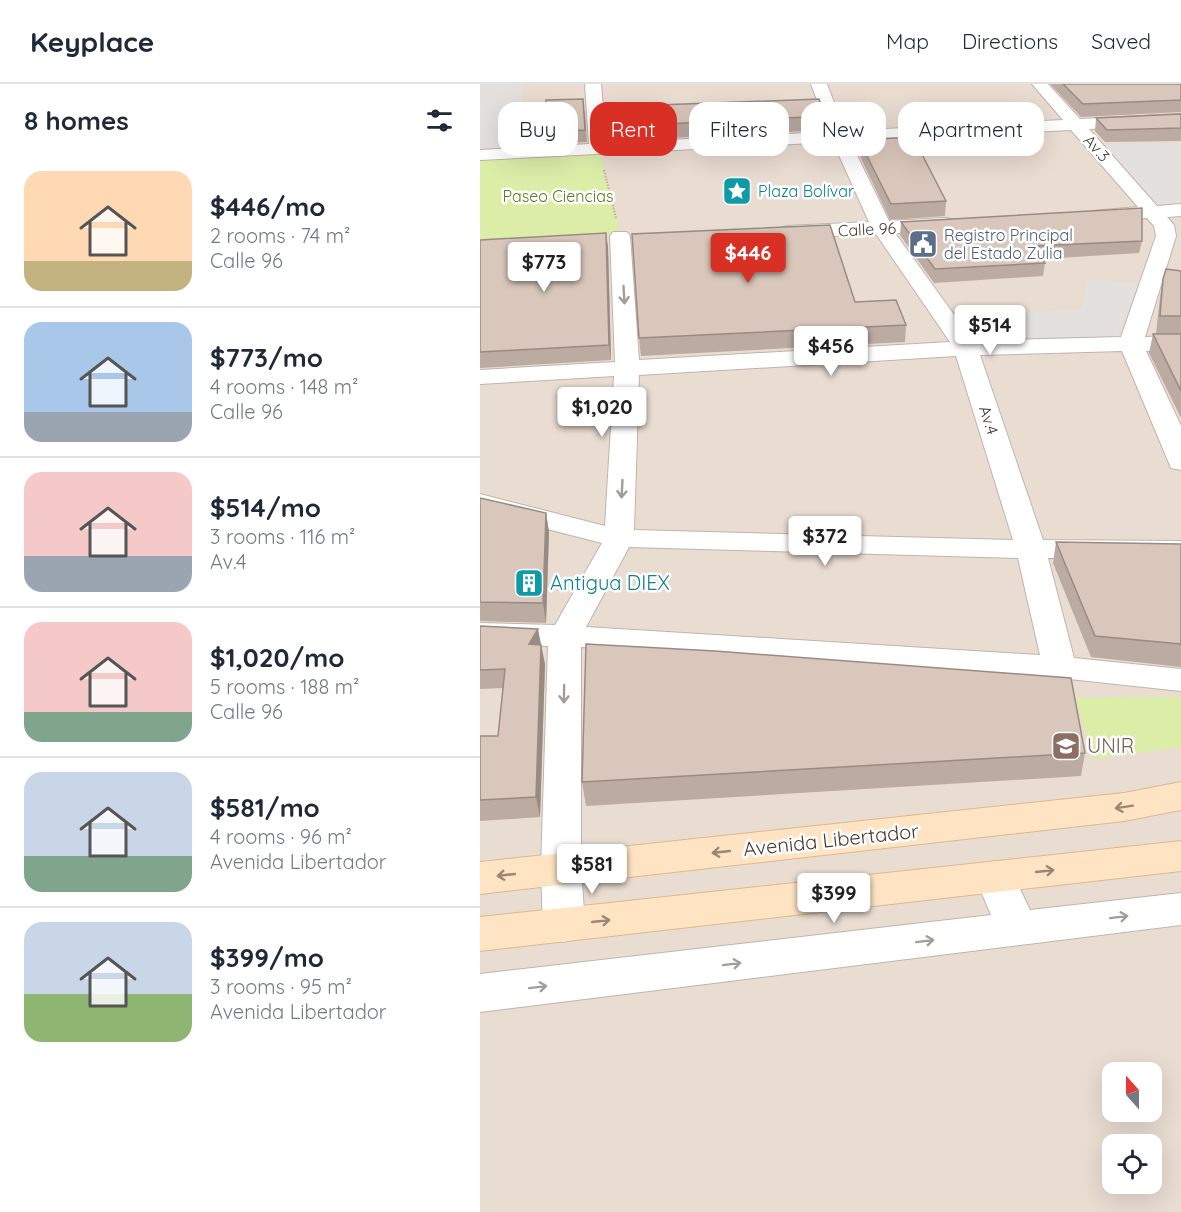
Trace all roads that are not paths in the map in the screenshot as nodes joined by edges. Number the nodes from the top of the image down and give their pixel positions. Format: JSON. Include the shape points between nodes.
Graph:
{"nodes":[{"id":1,"x":593,"y":84,"type":"edge"},
{"id":2,"x":819,"y":84,"type":"edge"},
{"id":3,"x":1040,"y":84,"type":"edge"},
{"id":4,"x":594,"y":102,"type":"edge"},
{"id":5,"x":826,"y":102,"type":"edge"},
{"id":6,"x":1181,"y":119,"type":"edge"},
{"id":7,"x":1076,"y":124,"type":"junction"},
{"id":8,"x":886,"y":134,"type":"edge"},
{"id":9,"x":801,"y":139,"type":"edge"},
{"id":10,"x":677,"y":145,"type":"edge"},
{"id":11,"x":590,"y":149,"type":"edge"},
{"id":12,"x":480,"y":155,"type":"edge"},
{"id":13,"x":848,"y":156,"type":"edge"},
{"id":14,"x":1181,"y":210,"type":"edge"},
{"id":15,"x":1154,"y":212,"type":"junction"},
{"id":16,"x":1083,"y":216,"type":"edge"},
{"id":17,"x":965,"y":223,"type":"edge"},
{"id":18,"x":882,"y":228,"type":"junction"},
{"id":19,"x":763,"y":233,"type":"edge"},
{"id":20,"x":622,"y":237,"type":"road end"},
{"id":21,"x":1181,"y":343,"type":"edge"},
{"id":22,"x":1131,"y":344,"type":"junction"},
{"id":23,"x":966,"y":348,"type":"junction"},
{"id":24,"x":627,"y":368,"type":"junction"},
{"id":25,"x":480,"y":377,"type":"edge"},
{"id":26,"x":1181,"y":462,"type":"edge"},
{"id":27,"x":480,"y":503,"type":"edge"},
{"id":28,"x":619,"y":538,"type":"junction"},
{"id":29,"x":1031,"y":549,"type":"junction"},
{"id":30,"x":1181,"y":550,"type":"edge"},
{"id":31,"x":480,"y":633,"type":"edge"},
{"id":32,"x":565,"y":636,"type":"junction"},
{"id":33,"x":1060,"y":667,"type":"junction"},
{"id":34,"x":1181,"y":680,"type":"edge"},
{"id":35,"x":1181,"y":796,"type":"edge"},
{"id":36,"x":1181,"y":856,"type":"edge"},
{"id":37,"x":561,"y":869,"type":"junction"},
{"id":38,"x":994,"y":877,"type":"junction"},
{"id":39,"x":480,"y":878,"type":"edge"},
{"id":40,"x":1181,"y":909,"type":"edge"},
{"id":41,"x":564,"y":925,"type":"junction"},
{"id":42,"x":1017,"y":930,"type":"junction"},
{"id":43,"x":480,"y":934,"type":"edge"},
{"id":44,"x":480,"y":993,"type":"edge"}],
"edges":[{"from":1,"to":4,"type":"street"},
{"from":2,"to":5,"type":"street","name":"Av.4"},
{"from":3,"to":7,"type":"street","name":"Av.3"},
{"from":6,"to":7,"type":"street"},
{"from":7,"to":8,"type":"street"},
{"from":7,"to":15,"type":"street","name":"Av.3"},
{"from":9,"to":10,"type":"street"},
{"from":11,"to":12,"type":"street"},
{"from":13,"to":18,"type":"street","name":"Av.4"},
{"from":14,"to":15,"type":"street"},
{"from":15,"to":16,"type":"street"},
{"from":15,"to":22,"type":"street","name":"Av.3","via":[[1164,225],[1166,236]]},
{"from":17,"to":18,"type":"street","name":"Calle 96"},
{"from":18,"to":19,"type":"street","name":"Calle 96"},
{"from":18,"to":23,"type":"street","name":"Av.4"},
{"from":20,"to":24,"type":"street","one_way":true},
{"from":21,"to":22,"type":"street"},
{"from":22,"to":23,"type":"street"},
{"from":22,"to":26,"type":"street"},
{"from":23,"to":24,"type":"street"},
{"from":23,"to":29,"type":"street","name":"Av.4"},
{"from":24,"to":25,"type":"street"},
{"from":24,"to":28,"type":"street","one_way":true},
{"from":27,"to":28,"type":"street"},
{"from":28,"to":29,"type":"street"},
{"from":28,"to":32,"type":"street"},
{"from":29,"to":30,"type":"street"},
{"from":29,"to":33,"type":"street","name":"Av.4"},
{"from":31,"to":32,"type":"street"},
{"from":32,"to":33,"type":"street"},
{"from":32,"to":37,"type":"street","one_way":true},
{"from":33,"to":34,"type":"street"},
{"from":35,"to":37,"type":"main road","name":"Avenida Libertador","one_way":true,"via":[[1124,807]]},
{"from":38,"to":36,"type":"main road","one_way":true},
{"from":37,"to":39,"type":"main road","name":"Avenida Libertador","one_way":true},
{"from":37,"to":41,"type":"street"},
{"from":41,"to":38,"type":"main road","one_way":true},
{"from":38,"to":42,"type":"street"},
{"from":42,"to":40,"type":"street","one_way":true},
{"from":41,"to":43,"type":"main road"},
{"from":44,"to":42,"type":"street","one_way":true}]}
